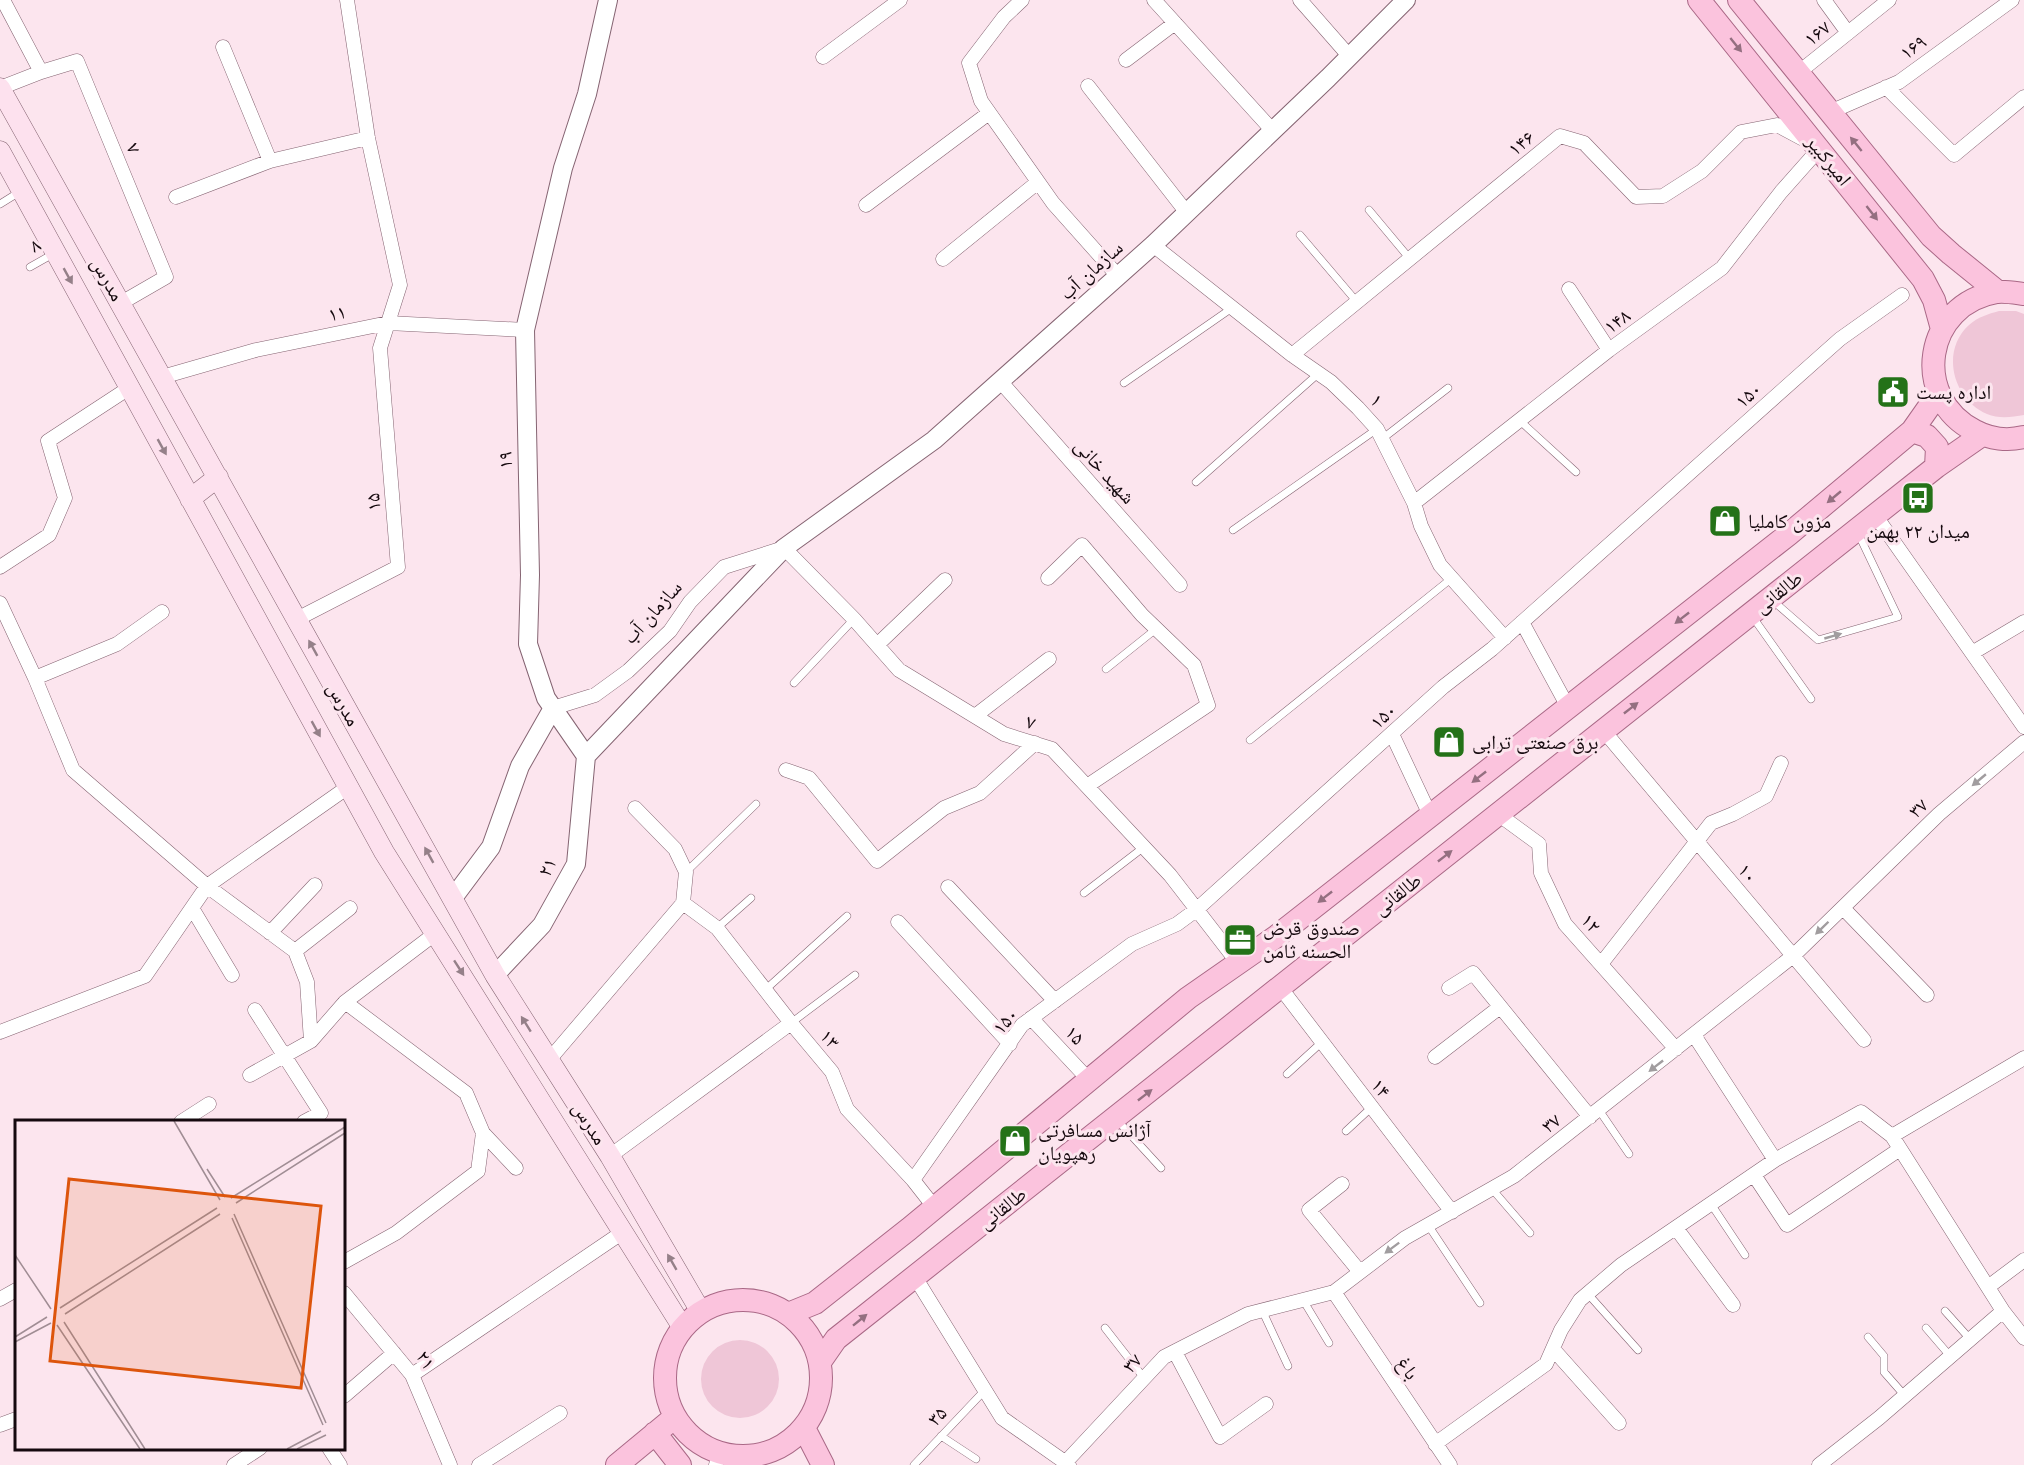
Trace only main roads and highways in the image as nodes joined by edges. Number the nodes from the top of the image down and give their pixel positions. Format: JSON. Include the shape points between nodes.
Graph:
{"nodes":[{"id":1,"x":1699,"y":0,"type":"edge"},
{"id":2,"x":1739,"y":0,"type":"edge"},
{"id":3,"x":0,"y":88,"type":"edge"},
{"id":4,"x":0,"y":151,"type":"edge"},
{"id":5,"x":1951,"y":254,"type":"junction"},
{"id":6,"x":1923,"y":279,"type":"junction"},
{"id":7,"x":1998,"y":292,"type":"junction"},
{"id":8,"x":2024,"y":294,"type":"edge"},
{"id":9,"x":1942,"y":329,"type":"junction"},
{"id":10,"x":1938,"y":394,"type":"junction"},
{"id":11,"x":1912,"y":431,"type":"junction"},
{"id":12,"x":1982,"y":435,"type":"junction"},
{"id":13,"x":2024,"y":437,"type":"edge"},
{"id":14,"x":1936,"y":467,"type":"junction"},
{"id":15,"x":218,"y":477,"type":"junction"},
{"id":16,"x":190,"y":499,"type":"junction"},
{"id":17,"x":701,"y":1312,"type":"junction"},
{"id":18,"x":788,"y":1314,"type":"junction"},
{"id":19,"x":683,"y":1328,"type":"junction"},
{"id":20,"x":820,"y":1362,"type":"junction"},
{"id":21,"x":675,"y":1417,"type":"junction"},
{"id":22,"x":804,"y":1428,"type":"junction"},
{"id":23,"x":656,"y":1433,"type":"junction"},
{"id":24,"x":718,"y":1459,"type":"edge"},
{"id":25,"x":772,"y":1459,"type":"edge"},
{"id":26,"x":617,"y":1465,"type":"edge"},
{"id":27,"x":681,"y":1465,"type":"edge"},
{"id":28,"x":823,"y":1465,"type":"edge"}],
"edges":[{"from":1,"to":6,"type":"main road","name":"امیرکبیر","one_way":true},
{"from":5,"to":2,"type":"main road","name":"امیرکبیر","one_way":true,"via":[[1932,236]]},
{"from":3,"to":15,"type":"main road","name":"مدرس"},
{"from":4,"to":16,"type":"main road","name":"مدرس","one_way":true},
{"from":5,"to":6,"type":"main road"},
{"from":5,"to":7,"type":"main road","name":"امیرکبیر"},
{"from":6,"to":9,"type":"main road","name":"امیرکبیر"},
{"from":7,"to":8,"type":"main road"},
{"from":7,"to":9,"type":"main road","via":[[1956,311]]},
{"from":9,"to":10,"type":"main road","via":[[1934,350]]},
{"from":10,"to":11,"type":"main road","name":"طالقانی"},
{"from":10,"to":12,"type":"main road","via":[[1949,412]]},
{"from":11,"to":14,"type":"main road","via":[[1927,436],[1937,447]]},
{"from":11,"to":18,"type":"main road","name":"طالقانی","one_way":true,"via":[[1790,534],[1276,936],[1188,998],[815,1303]]},
{"from":12,"to":13,"type":"main road","via":[[2001,439]]},
{"from":12,"to":14,"type":"main road","name":"طالقانی"},
{"from":20,"to":14,"type":"main road","name":"طالقانی","one_way":true,"via":[[836,1340]]},
{"from":15,"to":16,"type":"main road"},
{"from":17,"to":15,"type":"main road","name":"مدرس","one_way":true,"via":[[610,1156],[495,975]]},
{"from":16,"to":19,"type":"main road","name":"مدرس","one_way":true,"via":[[384,852]]},
{"from":17,"to":18,"type":"main road","via":[[722,1303],[745,1300],[768,1304]]},
{"from":17,"to":19,"type":"main road"},
{"from":18,"to":20,"type":"main road","via":[[814,1343]]},
{"from":19,"to":21,"type":"main road","via":[[670,1351],[665,1373],[667,1396]]},
{"from":20,"to":22,"type":"main road","via":[[822,1385],[816,1408]]},
{"from":21,"to":23,"type":"main road"},
{"from":21,"to":24,"type":"main road"},
{"from":22,"to":25,"type":"main road"},
{"from":22,"to":28,"type":"main road"},
{"from":23,"to":26,"type":"main road"},
{"from":23,"to":27,"type":"main road"},
{"from":24,"to":25,"type":"main road"},
{"from":24,"to":27,"type":"main road"}]}
